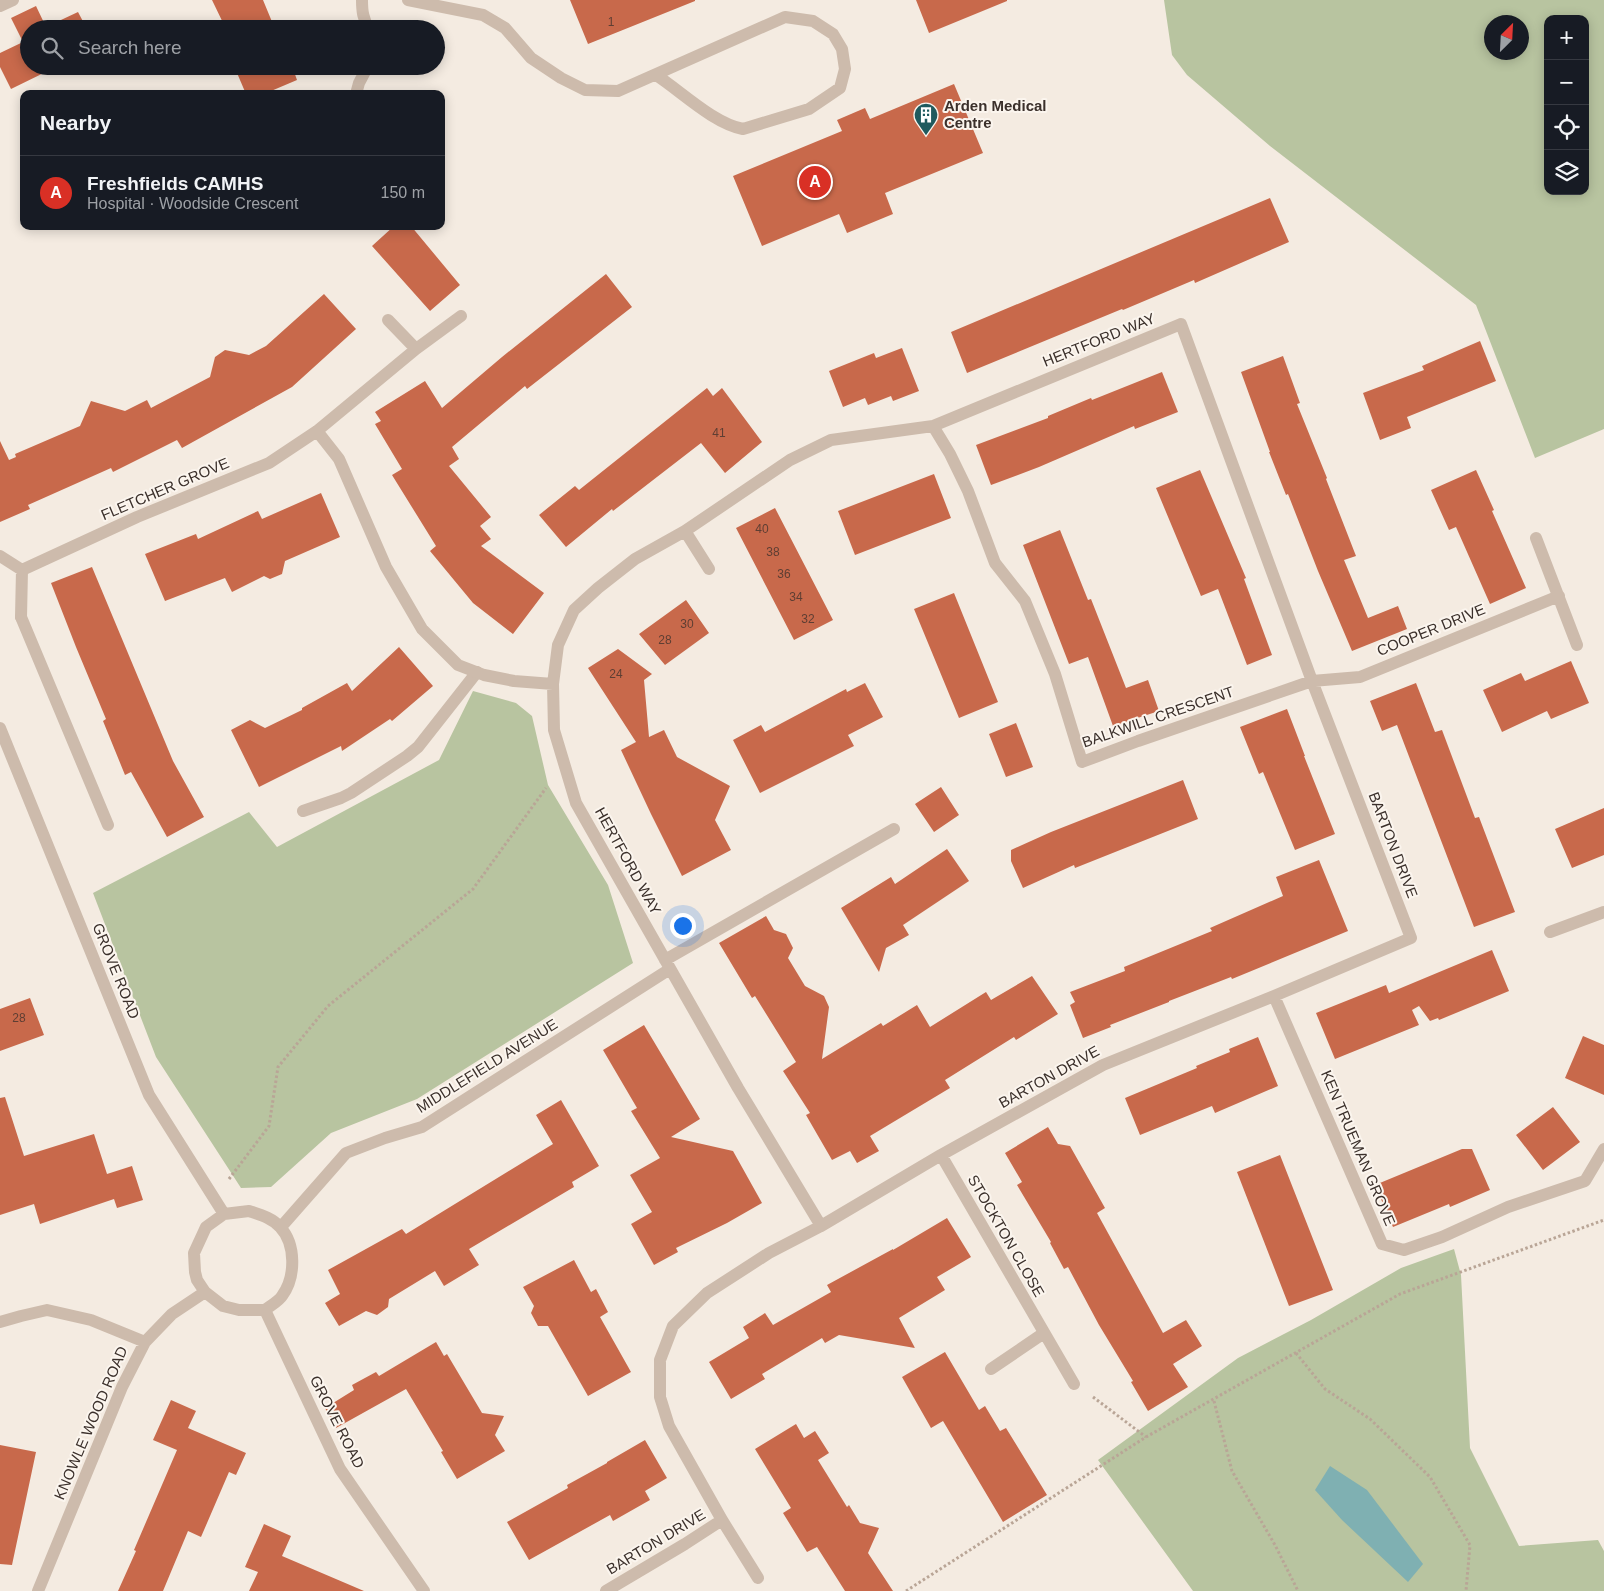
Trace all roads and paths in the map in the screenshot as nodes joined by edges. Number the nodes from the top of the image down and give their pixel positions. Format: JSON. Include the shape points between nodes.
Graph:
{"nodes":[{"id":1,"x":12,"y":0,"type":"edge"},
{"id":2,"x":362,"y":0,"type":"edge"},
{"id":3,"x":408,"y":0,"type":"edge"},
{"id":4,"x":0,"y":6,"type":"edge"},
{"id":5,"x":364,"y":20,"type":"edge"},
{"id":6,"x":363,"y":75,"type":"edge"},
{"id":7,"x":656,"y":75,"type":"junction"},
{"id":8,"x":357,"y":90,"type":"edge"},
{"id":9,"x":461,"y":316,"type":"dead end"},
{"id":10,"x":388,"y":320,"type":"dead end"},
{"id":11,"x":416,"y":350,"type":"junction"},
{"id":12,"x":933,"y":426,"type":"junction"},
{"id":13,"x":317,"y":431,"type":"junction"},
{"id":14,"x":685,"y":531,"type":"junction"},
{"id":15,"x":1536,"y":538,"type":"dead end"},
{"id":16,"x":0,"y":556,"type":"edge"},
{"id":17,"x":709,"y":569,"type":"dead end"},
{"id":18,"x":22,"y":570,"type":"junction"},
{"id":19,"x":1559,"y":596,"type":"junction"},
{"id":20,"x":1577,"y":644,"type":"dead end"},
{"id":21,"x":478,"y":672,"type":"junction"},
{"id":22,"x":1312,"y":681,"type":"junction"},
{"id":23,"x":553,"y":684,"type":"junction"},
{"id":24,"x":0,"y":728,"type":"edge"},
{"id":25,"x":564,"y":763,"type":"junction"},
{"id":26,"x":303,"y":811,"type":"dead end"},
{"id":27,"x":108,"y":825,"type":"dead end"},
{"id":28,"x":894,"y":829,"type":"dead end"},
{"id":29,"x":1604,"y":912,"type":"edge"},
{"id":30,"x":1550,"y":932,"type":"dead end"},
{"id":31,"x":667,"y":964,"type":"junction"},
{"id":32,"x":1274,"y":996,"type":"junction"},
{"id":33,"x":1604,"y":1148,"type":"edge"},
{"id":34,"x":941,"y":1155,"type":"junction"},
{"id":35,"x":214,"y":1199,"type":"junction"},
{"id":36,"x":224,"y":1214,"type":"junction"},
{"id":37,"x":1604,"y":1220,"type":"edge"},
{"id":38,"x":821,"y":1226,"type":"junction"},
{"id":39,"x":281,"y":1227,"type":"junction"},
{"id":40,"x":205,"y":1292,"type":"junction"},
{"id":41,"x":264,"y":1310,"type":"junction"},
{"id":42,"x":0,"y":1322,"type":"edge"},
{"id":43,"x":1044,"y":1333,"type":"junction"},
{"id":44,"x":144,"y":1342,"type":"junction"},
{"id":45,"x":1296,"y":1353,"type":"junction"},
{"id":46,"x":991,"y":1370,"type":"dead end"},
{"id":47,"x":1074,"y":1384,"type":"joint"},
{"id":48,"x":1214,"y":1401,"type":"dead end"},
{"id":49,"x":1146,"y":1437,"type":"junction"},
{"id":50,"x":722,"y":1520,"type":"junction"},
{"id":51,"x":758,"y":1578,"type":"dead end"},
{"id":52,"x":38,"y":1591,"type":"edge"},
{"id":53,"x":424,"y":1591,"type":"edge"},
{"id":54,"x":606,"y":1591,"type":"edge"},
{"id":55,"x":906,"y":1591,"type":"edge"},
{"id":56,"x":1298,"y":1591,"type":"edge"},
{"id":57,"x":1466,"y":1591,"type":"edge"}],
"edges":[{"from":1,"to":4,"type":"street"},
{"from":2,"to":5,"type":"street"},
{"from":3,"to":7,"type":"street","via":[[483,15],[505,28],[531,58],[585,90],[618,90]]},
{"from":6,"to":8,"type":"street"},
{"from":7,"to":7,"type":"street","via":[[785,17],[813,21],[833,34],[842,48],[845,68],[840,88],[809,109],[743,129],[718,120]]},
{"from":9,"to":11,"type":"street","name":"FLETCHER GROVE"},
{"from":10,"to":11,"type":"street"},
{"from":11,"to":13,"type":"street","name":"FLETCHER GROVE"},
{"from":12,"to":14,"type":"street","name":"HERTFORD WAY","via":[[831,440],[790,460]]},
{"from":12,"to":22,"type":"street","name":"BALKWILL CRESCENT","via":[[964,484],[995,563],[1025,601],[1054,674],[1082,762]]},
{"from":12,"to":22,"type":"street","name":"HERTFORD WAY","via":[[1181,324]]},
{"from":13,"to":18,"type":"street","name":"FLETCHER GROVE","via":[[269,463],[137,517]]},
{"from":13,"to":21,"type":"street","via":[[339,459],[386,567],[422,629],[458,665]]},
{"from":14,"to":17,"type":"street"},
{"from":14,"to":23,"type":"street","name":"HERTFORD WAY","via":[[635,559],[574,610],[558,645]]},
{"from":15,"to":19,"type":"street"},
{"from":16,"to":18,"type":"street"},
{"from":18,"to":27,"type":"street","via":[[21,617]]},
{"from":19,"to":20,"type":"street"},
{"from":19,"to":22,"type":"street","name":"COOPER DRIVE","via":[[1360,677]]},
{"from":21,"to":23,"type":"street","via":[[514,681]]},
{"from":21,"to":26,"type":"street","via":[[418,747],[407,756],[351,793]]},
{"from":22,"to":32,"type":"street","name":"BARTON DRIVE","via":[[1411,938]]},
{"from":23,"to":25,"type":"street","name":"HERTFORD WAY","via":[[554,730]]},
{"from":24,"to":35,"type":"street","name":"GROVE ROAD","via":[[149,1095]]},
{"from":25,"to":31,"type":"street","name":"HERTFORD WAY","via":[[576,802]]},
{"from":25,"to":35,"type":"path","via":[[473,888],[328,1006],[278,1066],[269,1126]]},
{"from":28,"to":31,"type":"street","name":"MIDDLEFIELD AVENUE"},
{"from":29,"to":30,"type":"street"},
{"from":31,"to":38,"type":"street","name":"HERTFORD WAY"},
{"from":31,"to":39,"type":"street","name":"MIDDLEFIELD AVENUE","via":[[422,1127],[346,1153]]},
{"from":32,"to":33,"type":"street","name":"KEN TRUEMAN GROVE","via":[[1382,1244],[1404,1250],[1442,1237],[1508,1207],[1585,1181]]},
{"from":32,"to":34,"type":"street","name":"BARTON DRIVE","via":[[1103,1065]]},
{"from":34,"to":38,"type":"street","name":"BARTON DRIVE"},
{"from":34,"to":43,"type":"street","name":"STOCKTON CLOSE"},
{"from":35,"to":36,"type":"street","name":"GROVE ROAD"},
{"from":36,"to":39,"type":"street","via":[[250,1211],[268,1217]]},
{"from":36,"to":40,"type":"street","via":[[206,1227],[194,1253],[196,1280]]},
{"from":37,"to":45,"type":"path","via":[[1400,1294]]},
{"from":38,"to":50,"type":"street","name":"BARTON DRIVE","via":[[770,1253],[707,1293],[673,1326],[660,1360],[660,1397],[668,1426]]},
{"from":39,"to":41,"type":"street","via":[[293,1259],[291,1274],[282,1296]]},
{"from":40,"to":41,"type":"street","via":[[223,1306]]},
{"from":40,"to":44,"type":"street","name":"KNOWLE WOOD ROAD","via":[[172,1314]]},
{"from":41,"to":53,"type":"street","name":"GROVE ROAD","via":[[340,1469]]},
{"from":42,"to":44,"type":"street","via":[[47,1310],[91,1320]]},
{"from":43,"to":46,"type":"street"},
{"from":43,"to":47,"type":"street","name":"STOCKTON CLOSE"},
{"from":44,"to":52,"type":"street","name":"KNOWLE WOOD ROAD","via":[[122,1387]]},
{"from":45,"to":49,"type":"path"},
{"from":45,"to":57,"type":"path","via":[[1325,1389],[1370,1419],[1430,1477],[1470,1545]]},
{"from":47,"to":49,"type":"path"},
{"from":48,"to":56,"type":"path","via":[[1232,1471]]},
{"from":49,"to":55,"type":"path"},
{"from":50,"to":51,"type":"street","name":"BARTON DRIVE"},
{"from":50,"to":54,"type":"street","name":"BARTON DRIVE"}]}
